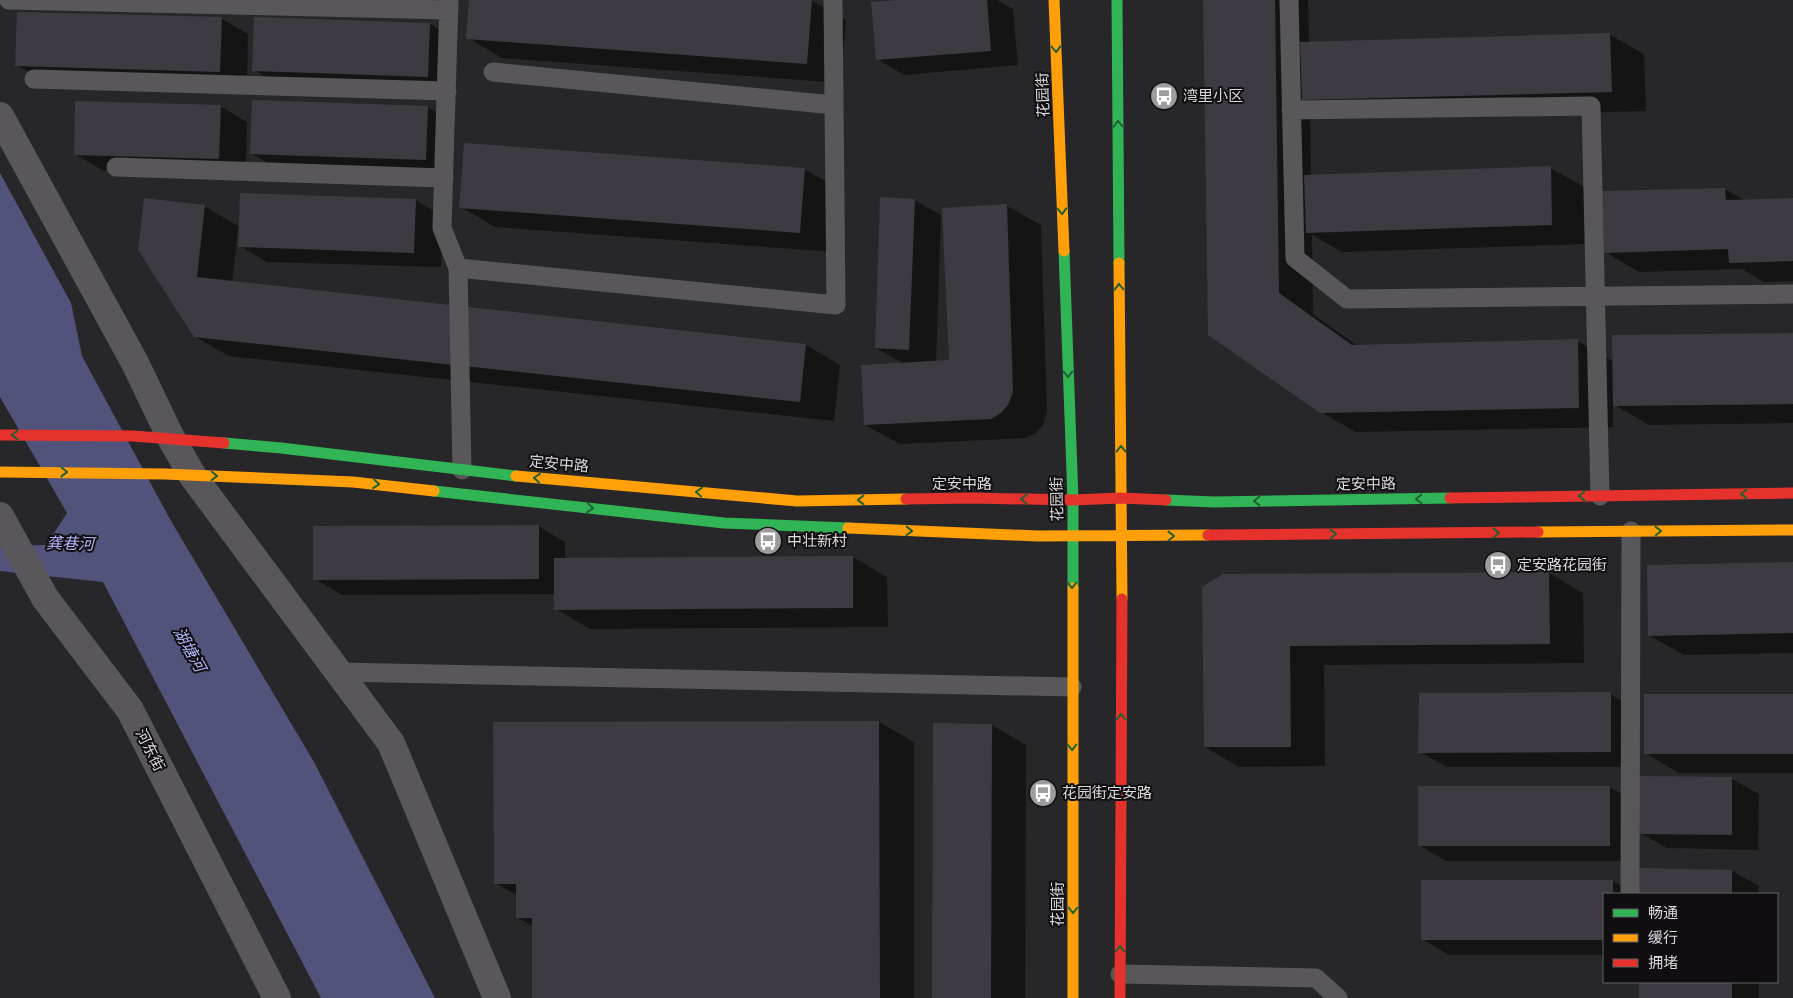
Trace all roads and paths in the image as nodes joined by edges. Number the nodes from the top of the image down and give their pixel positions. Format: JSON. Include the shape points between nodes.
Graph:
{"nodes":[{"id":1,"x":9,"y":0,"type":"edge"},
{"id":2,"x":833,"y":0,"type":"edge"},
{"id":3,"x":1054,"y":0,"type":"edge"},
{"id":4,"x":1117,"y":0,"type":"edge"},
{"id":5,"x":1288,"y":0,"type":"edge"},
{"id":6,"x":449,"y":5,"type":"edge"},
{"id":7,"x":493,"y":72,"type":"dead end"},
{"id":8,"x":34,"y":79,"type":"dead end"},
{"id":9,"x":446,"y":91,"type":"junction"},
{"id":10,"x":834,"y":104,"type":"junction"},
{"id":11,"x":1291,"y":110,"type":"junction"},
{"id":12,"x":0,"y":116,"type":"edge"},
{"id":13,"x":116,"y":167,"type":"dead end"},
{"id":14,"x":444,"y":178,"type":"junction"},
{"id":15,"x":458,"y":268,"type":"junction"},
{"id":16,"x":1793,"y":294,"type":"edge"},
{"id":17,"x":1596,"y":296,"type":"junction"},
{"id":18,"x":0,"y":435,"type":"edge"},
{"id":19,"x":171,"y":438,"type":"junction"},
{"id":20,"x":462,"y":470,"type":"junction"},
{"id":21,"x":0,"y":472,"type":"edge"},
{"id":22,"x":179,"y":474,"type":"junction"},
{"id":23,"x":1793,"y":493,"type":"edge"},
{"id":24,"x":1600,"y":496,"type":"junction"},
{"id":25,"x":1121,"y":498,"type":"junction"},
{"id":26,"x":1073,"y":500,"type":"junction"},
{"id":27,"x":0,"y":516,"type":"edge"},
{"id":28,"x":1793,"y":530,"type":"edge"},
{"id":29,"x":1631,"y":531,"type":"junction"},
{"id":30,"x":1072,"y":536,"type":"junction"},
{"id":31,"x":1122,"y":536,"type":"junction"},
{"id":32,"x":338,"y":672,"type":"junction"},
{"id":33,"x":1072,"y":687,"type":"junction"},
{"id":34,"x":1630,"y":893,"type":"edge"},
{"id":35,"x":1120,"y":974,"type":"junction"},
{"id":36,"x":277,"y":998,"type":"edge"},
{"id":37,"x":497,"y":998,"type":"edge"},
{"id":38,"x":1072,"y":998,"type":"edge"},
{"id":39,"x":1120,"y":998,"type":"edge"},
{"id":40,"x":1338,"y":998,"type":"edge"}],
"edges":[{"from":1,"to":6,"type":"lane"},
{"from":2,"to":10,"type":"lane"},
{"from":3,"to":26,"type":"main road","name":"花园街","one_way":true},
{"from":25,"to":4,"type":"main road","one_way":true},
{"from":5,"to":11,"type":"lane"},
{"from":6,"to":9,"type":"lane"},
{"from":7,"to":10,"type":"lane"},
{"from":8,"to":9,"type":"lane"},
{"from":9,"to":14,"type":"lane"},
{"from":10,"to":15,"type":"lane","via":[[836,305]]},
{"from":11,"to":17,"type":"lane","via":[[1295,258],[1347,299]]},
{"from":11,"to":17,"type":"lane","via":[[1591,106]]},
{"from":12,"to":19,"type":"street","via":[[135,363]]},
{"from":13,"to":14,"type":"lane"},
{"from":14,"to":15,"type":"lane","via":[[442,228]]},
{"from":15,"to":20,"type":"lane"},
{"from":16,"to":17,"type":"lane"},
{"from":17,"to":24,"type":"lane"},
{"from":19,"to":18,"type":"main road","name":"定安中路","one_way":true},
{"from":19,"to":20,"type":"main road","name":"定安中路"},
{"from":19,"to":22,"type":"street"},
{"from":26,"to":20,"type":"main road","name":"定安中路","one_way":true,"via":[[796,501]]},
{"from":21,"to":22,"type":"main road","one_way":true},
{"from":22,"to":30,"type":"main road","one_way":true,"via":[[353,482],[724,523]]},
{"from":22,"to":32,"type":"street"},
{"from":23,"to":24,"type":"main road","name":"定安中路","one_way":true},
{"from":24,"to":25,"type":"main road","name":"定安中路","one_way":true,"via":[[1214,502]]},
{"from":25,"to":26,"type":"main road","name":"定安中路"},
{"from":25,"to":31,"type":"main road"},
{"from":26,"to":30,"type":"main road","name":"花园街"},
{"from":27,"to":36,"type":"street","name":"河东街","via":[[45,598],[130,710]]},
{"from":29,"to":28,"type":"main road","one_way":true},
{"from":31,"to":29,"type":"main road","one_way":true},
{"from":29,"to":34,"type":"lane"},
{"from":30,"to":31,"type":"main road"},
{"from":30,"to":33,"type":"main road","name":"花园街","one_way":true},
{"from":35,"to":31,"type":"main road","one_way":true},
{"from":32,"to":33,"type":"lane"},
{"from":32,"to":37,"type":"street","via":[[390,743]]},
{"from":33,"to":38,"type":"main road","name":"花园街","one_way":true},
{"from":35,"to":39,"type":"main road"},
{"from":35,"to":40,"type":"lane","via":[[1316,978]]}]}
